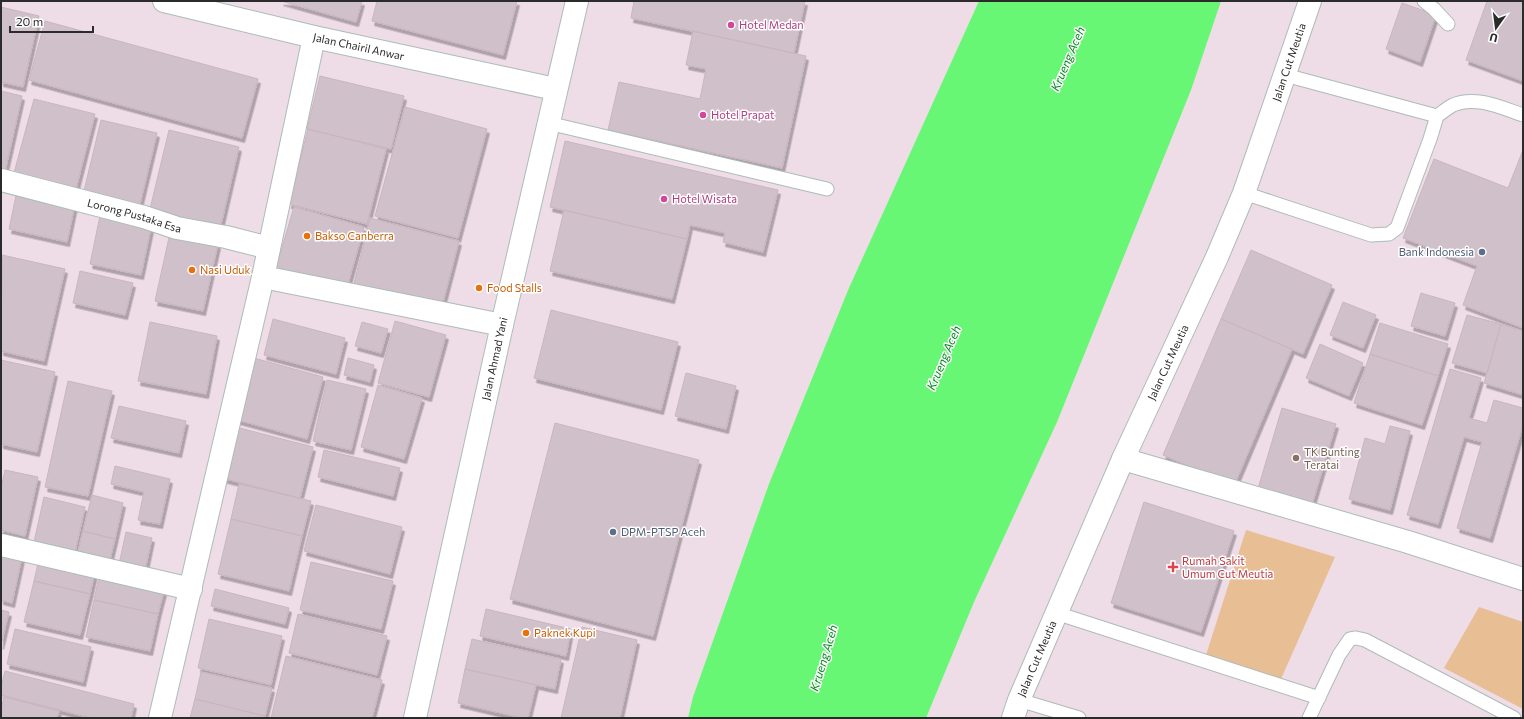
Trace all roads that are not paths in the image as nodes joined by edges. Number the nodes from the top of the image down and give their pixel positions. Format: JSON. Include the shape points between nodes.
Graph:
{"nodes":[{"id":1,"x":164,"y":1,"type":"edge"},
{"id":2,"x":577,"y":1,"type":"edge"},
{"id":3,"x":1310,"y":1,"type":"edge"},
{"id":4,"x":1424,"y":1,"type":"edge"},
{"id":5,"x":1448,"y":24,"type":"dead end"},
{"id":6,"x":314,"y":37,"type":"junction"},
{"id":7,"x":1285,"y":75,"type":"junction"},
{"id":8,"x":555,"y":89,"type":"junction"},
{"id":9,"x":1523,"y":115,"type":"edge"},
{"id":10,"x":1437,"y":116,"type":"junction"},
{"id":11,"x":548,"y":123,"type":"junction"},
{"id":12,"x":1,"y":180,"type":"edge"},
{"id":13,"x":827,"y":190,"type":"dead end"},
{"id":14,"x":1244,"y":193,"type":"junction"},
{"id":15,"x":269,"y":248,"type":"junction"},
{"id":16,"x":263,"y":277,"type":"junction"},
{"id":17,"x":502,"y":325,"type":"junction"},
{"id":18,"x":1123,"y":459,"type":"junction"},
{"id":19,"x":1,"y":545,"type":"edge"},
{"id":20,"x":1523,"y":579,"type":"edge"},
{"id":21,"x":191,"y":589,"type":"junction"},
{"id":22,"x":1056,"y":613,"type":"junction"},
{"id":23,"x":1319,"y":698,"type":"junction"},
{"id":24,"x":1016,"y":709,"type":"edge"},
{"id":25,"x":160,"y":718,"type":"edge"},
{"id":26,"x":415,"y":718,"type":"edge"},
{"id":27,"x":1079,"y":718,"type":"edge"},
{"id":28,"x":1309,"y":718,"type":"edge"},
{"id":29,"x":1514,"y":718,"type":"edge"}],
"edges":[{"from":1,"to":6,"type":"street","name":"Jalan Chairil Anwar"},
{"from":2,"to":8,"type":"street","name":"Jalan Ahmad Yani"},
{"from":3,"to":7,"type":"street","name":"Jalan Cut Meutia"},
{"from":4,"to":5,"type":"lane"},
{"from":6,"to":8,"type":"street","name":"Jalan Chairil Anwar"},
{"from":6,"to":15,"type":"street"},
{"from":7,"to":10,"type":"lane"},
{"from":7,"to":14,"type":"street","name":"Jalan Cut Meutia"},
{"from":8,"to":11,"type":"street","name":"Jalan Ahmad Yani"},
{"from":9,"to":10,"type":"lane","via":[[1489,104],[1467,102],[1452,105]]},
{"from":10,"to":14,"type":"lane","via":[[1397,228],[1389,234],[1371,235]]},
{"from":11,"to":13,"type":"lane"},
{"from":11,"to":17,"type":"street","name":"Jalan Ahmad Yani"},
{"from":12,"to":15,"type":"street","name":"Lorong Pustaka Esa","via":[[177,228]]},
{"from":14,"to":18,"type":"street","name":"Jalan Cut Meutia","via":[[1217,258]]},
{"from":15,"to":16,"type":"street"},
{"from":16,"to":17,"type":"street"},
{"from":16,"to":21,"type":"street"},
{"from":17,"to":26,"type":"street","name":"Jalan Ahmad Yani"},
{"from":18,"to":20,"type":"street","via":[[1408,542]]},
{"from":18,"to":22,"type":"street","name":"Jalan Cut Meutia"},
{"from":19,"to":21,"type":"street"},
{"from":21,"to":25,"type":"street"},
{"from":22,"to":23,"type":"lane"},
{"from":22,"to":24,"type":"street","name":"Jalan Cut Meutia"},
{"from":23,"to":28,"type":"lane"},
{"from":23,"to":29,"type":"lane","via":[[1345,645],[1350,639],[1356,638],[1365,640]]},
{"from":24,"to":27,"type":"lane"}]}
